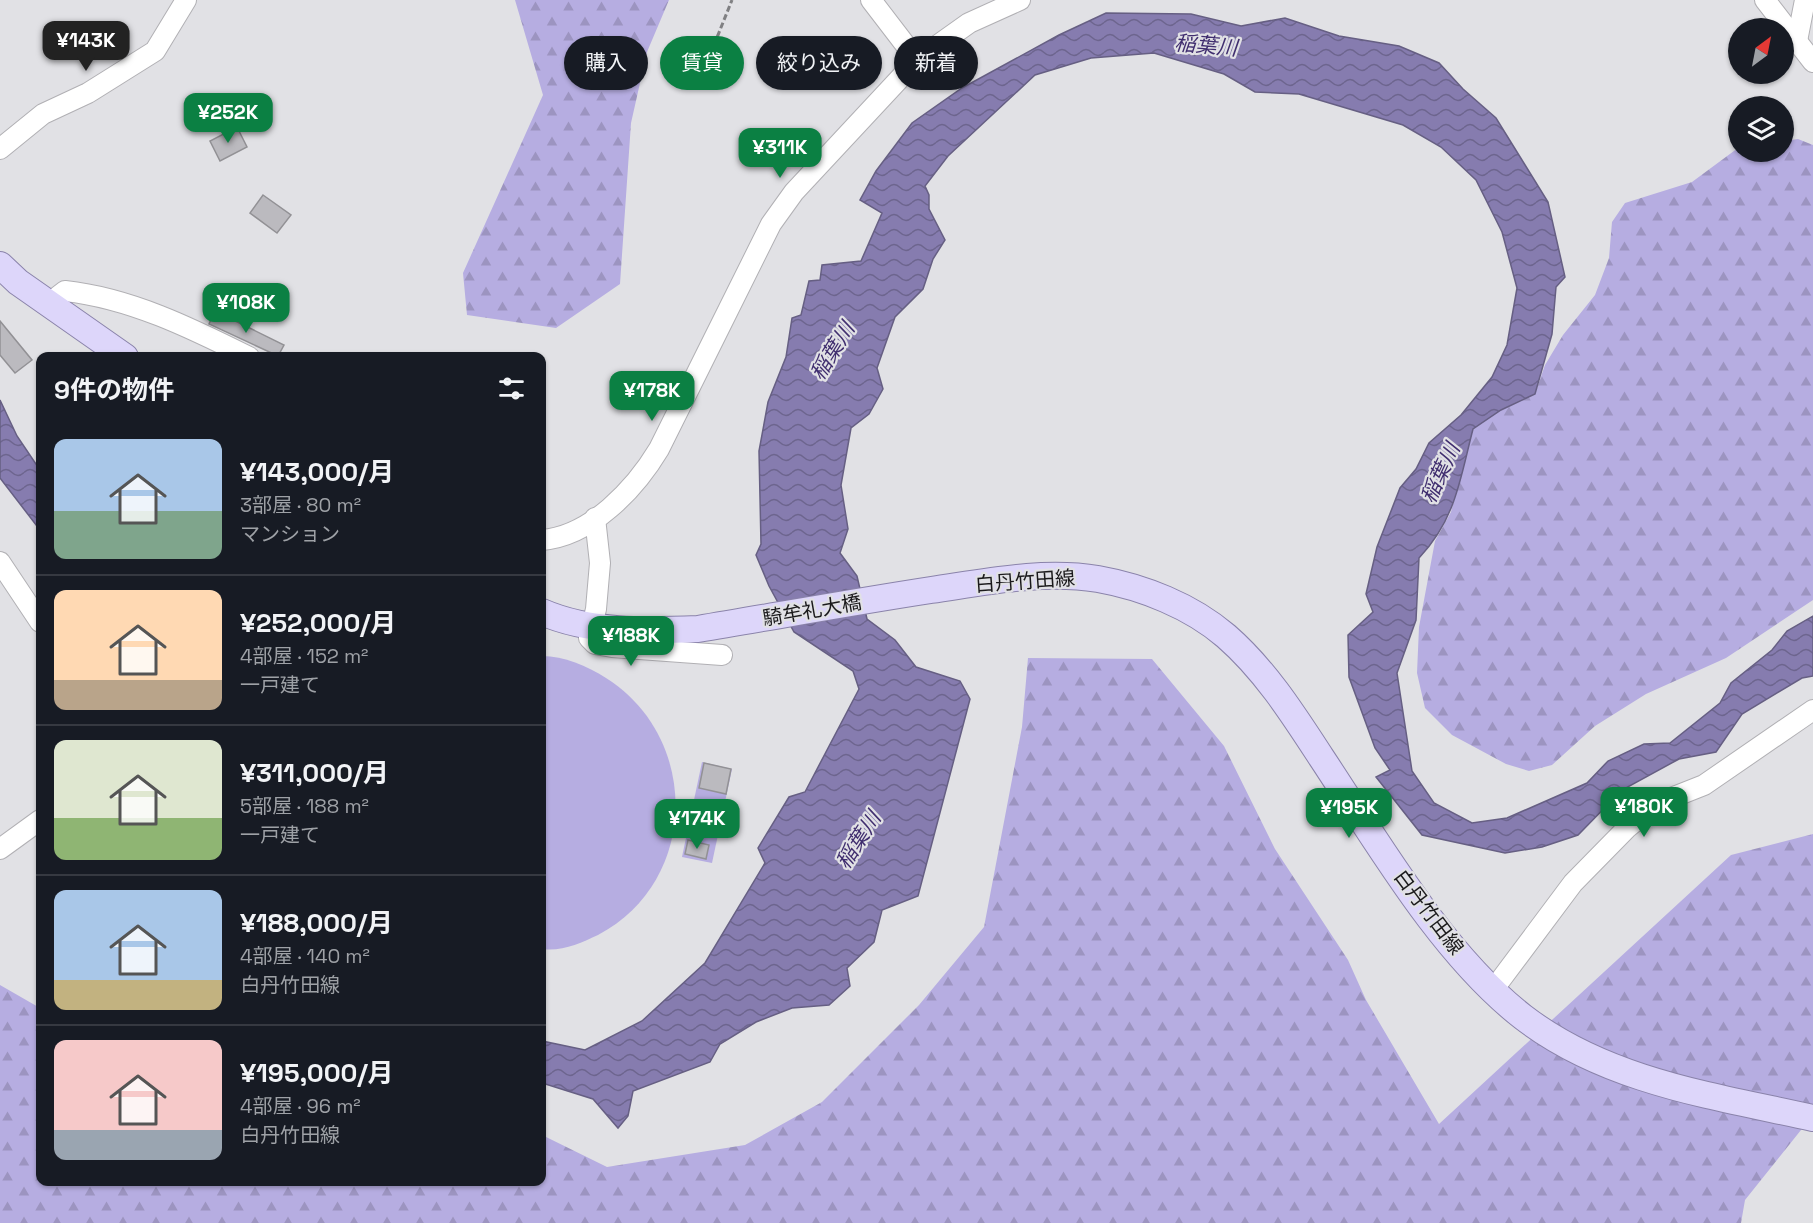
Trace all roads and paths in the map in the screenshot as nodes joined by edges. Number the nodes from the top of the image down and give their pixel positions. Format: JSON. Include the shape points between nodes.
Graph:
{"nodes":[{"id":1,"x":186,"y":0,"type":"edge"},
{"id":2,"x":732,"y":0,"type":"edge"},
{"id":3,"x":871,"y":0,"type":"edge"},
{"id":4,"x":1020,"y":0,"type":"edge"},
{"id":5,"x":1765,"y":0,"type":"edge"},
{"id":6,"x":1805,"y":0,"type":"edge"},
{"id":7,"x":1779,"y":18,"type":"edge"},
{"id":8,"x":1794,"y":29,"type":"edge"},
{"id":9,"x":718,"y":36,"type":"edge"},
{"id":10,"x":899,"y":36,"type":"edge"},
{"id":11,"x":951,"y":36,"type":"edge"},
{"id":12,"x":1794,"y":37,"type":"edge"},
{"id":13,"x":1813,"y":62,"type":"edge"},
{"id":14,"x":894,"y":83,"type":"edge"},
{"id":15,"x":0,"y":149,"type":"edge"},
{"id":16,"x":0,"y":266,"type":"edge"},
{"id":17,"x":48,"y":304,"type":"junction"},
{"id":18,"x":118,"y":352,"type":"edge"},
{"id":19,"x":238,"y":352,"type":"edge"},
{"id":20,"x":596,"y":518,"type":"junction"},
{"id":21,"x":546,"y":539,"type":"edge"},
{"id":22,"x":0,"y":562,"type":"edge"},
{"id":23,"x":881,"y":598,"type":"joint"},
{"id":24,"x":546,"y":613,"type":"edge"},
{"id":25,"x":36,"y":616,"type":"edge"},
{"id":26,"x":591,"y":626,"type":"junction"},
{"id":27,"x":722,"y":655,"type":"dead end"},
{"id":28,"x":1813,"y":710,"type":"edge"},
{"id":29,"x":36,"y":823,"type":"edge"},
{"id":30,"x":0,"y":849,"type":"edge"},
{"id":31,"x":1493,"y":990,"type":"junction"},
{"id":32,"x":1813,"y":1118,"type":"edge"}],
"edges":[{"from":1,"to":15,"type":"street","via":[[155,51],[88,93],[43,114]]},
{"from":2,"to":9,"type":"path"},
{"from":3,"to":10,"type":"street"},
{"from":4,"to":11,"type":"street","via":[[969,23]]},
{"from":5,"to":7,"type":"street"},
{"from":6,"to":8,"type":"street"},
{"from":12,"to":13,"type":"street"},
{"from":14,"to":20,"type":"street","via":[[794,192],[771,224],[656,454],[640,478]]},
{"from":16,"to":17,"type":"main road"},
{"from":17,"to":18,"type":"main road"},
{"from":17,"to":19,"type":"street","via":[[65,291],[114,300]]},
{"from":20,"to":21,"type":"street","via":[[568,535]]},
{"from":20,"to":26,"type":"street","via":[[600,563]]},
{"from":22,"to":25,"type":"street"},
{"from":23,"to":26,"type":"main road","name":"騎牟礼大橋","via":[[698,629],[654,631]]},
{"from":23,"to":31,"type":"main road","name":"白丹竹田線","via":[[1010,578],[1072,576],[1151,593],[1177,604],[1222,633],[1263,673],[1419,901]]},
{"from":24,"to":26,"type":"main road"},
{"from":26,"to":27,"type":"street","via":[[589,638],[604,646]]},
{"from":28,"to":31,"type":"street","via":[[1704,785],[1656,804],[1626,828],[1573,883]]},
{"from":29,"to":30,"type":"street"},
{"from":31,"to":32,"type":"main road","name":"白丹竹田線","via":[[1524,1017],[1599,1062],[1706,1095]]}]}
